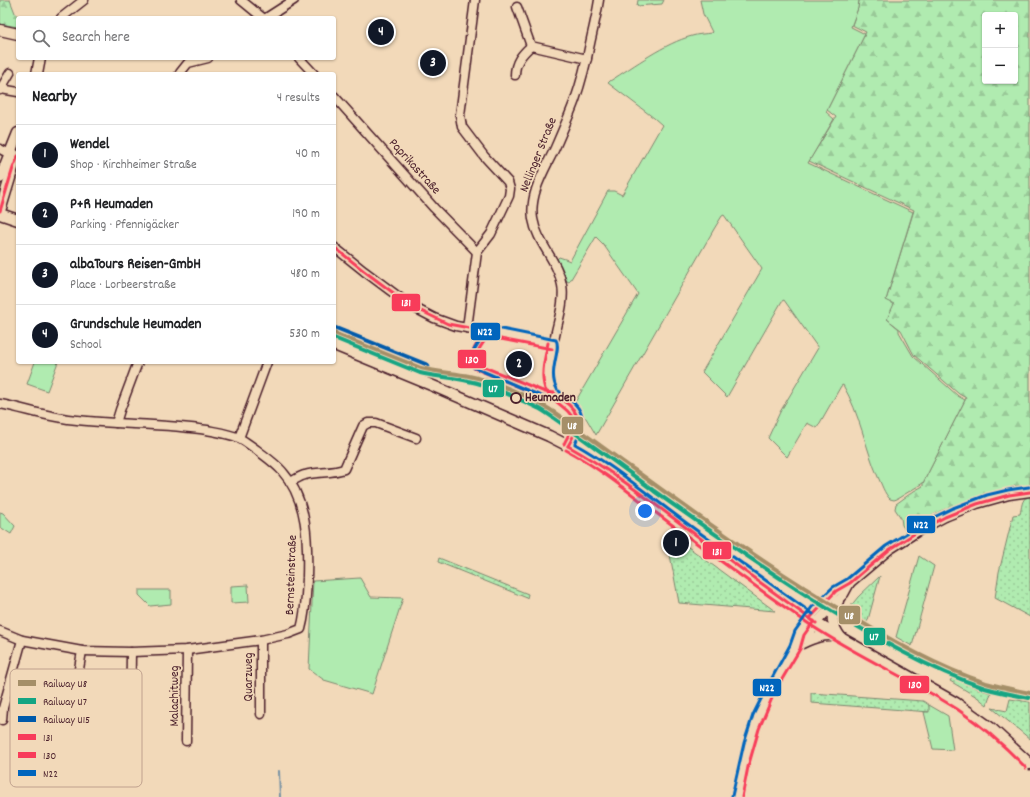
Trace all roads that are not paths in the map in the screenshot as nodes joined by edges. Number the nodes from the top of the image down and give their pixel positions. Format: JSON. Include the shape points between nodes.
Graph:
{"nodes":[{"id":1,"x":84,"y":0,"type":"edge"},
{"id":2,"x":242,"y":0,"type":"edge"},
{"id":3,"x":294,"y":0,"type":"edge"},
{"id":4,"x":475,"y":0,"type":"edge"},
{"id":5,"x":599,"y":0,"type":"edge"},
{"id":6,"x":517,"y":7,"type":"dead end"},
{"id":7,"x":64,"y":16,"type":"edge"},
{"id":8,"x":262,"y":16,"type":"edge"},
{"id":9,"x":268,"y":16,"type":"edge"},
{"id":10,"x":0,"y":30,"type":"edge"},
{"id":11,"x":16,"y":34,"type":"edge"},
{"id":12,"x":531,"y":46,"type":"junction"},
{"id":13,"x":587,"y":59,"type":"junction"},
{"id":14,"x":40,"y":60,"type":"edge"},
{"id":15,"x":200,"y":60,"type":"edge"},
{"id":16,"x":302,"y":60,"type":"edge"},
{"id":17,"x":37,"y":72,"type":"edge"},
{"id":18,"x":181,"y":72,"type":"edge"},
{"id":19,"x":312,"y":72,"type":"edge"},
{"id":20,"x":10,"y":73,"type":"dead end"},
{"id":21,"x":515,"y":75,"type":"dead end"},
{"id":22,"x":0,"y":89,"type":"edge"},
{"id":23,"x":16,"y":92,"type":"edge"},
{"id":24,"x":336,"y":98,"type":"edge"},
{"id":25,"x":0,"y":149,"type":"edge"},
{"id":26,"x":15,"y":154,"type":"edge"},
{"id":27,"x":0,"y":178,"type":"edge"},
{"id":28,"x":0,"y":211,"type":"edge"},
{"id":29,"x":0,"y":214,"type":"edge"},
{"id":30,"x":16,"y":219,"type":"edge"},
{"id":31,"x":336,"y":249,"type":"edge"},
{"id":32,"x":477,"y":252,"type":"junction"},
{"id":33,"x":467,"y":328,"type":"junction"},
{"id":34,"x":553,"y":344,"type":"junction"},
{"id":35,"x":336,"y":346,"type":"edge"},
{"id":36,"x":137,"y":364,"type":"edge"},
{"id":37,"x":266,"y":364,"type":"edge"},
{"id":38,"x":0,"y":404,"type":"edge"},
{"id":39,"x":116,"y":423,"type":"junction"},
{"id":40,"x":239,"y":438,"type":"junction"},
{"id":41,"x":416,"y":438,"type":"dead end"},
{"id":42,"x":568,"y":446,"type":"junction"},
{"id":43,"x":290,"y":482,"type":"junction"},
{"id":44,"x":1030,"y":492,"type":"edge"},
{"id":45,"x":850,"y":583,"type":"junction"},
{"id":46,"x":838,"y":601,"type":"junction"},
{"id":47,"x":813,"y":620,"type":"junction"},
{"id":48,"x":0,"y":631,"type":"edge"},
{"id":49,"x":841,"y":638,"type":"junction"},
{"id":50,"x":22,"y":640,"type":"junction"},
{"id":51,"x":261,"y":640,"type":"junction"},
{"id":52,"x":795,"y":647,"type":"junction"},
{"id":53,"x":187,"y":650,"type":"junction"},
{"id":54,"x":82,"y":651,"type":"junction"},
{"id":55,"x":131,"y":652,"type":"junction"},
{"id":56,"x":14,"y":669,"type":"edge"},
{"id":57,"x":79,"y":669,"type":"edge"},
{"id":58,"x":131,"y":669,"type":"edge"},
{"id":59,"x":10,"y":683,"type":"edge"},
{"id":60,"x":261,"y":714,"type":"dead end"},
{"id":61,"x":2,"y":720,"type":"dead end"},
{"id":62,"x":186,"y":741,"type":"dead end"},
{"id":63,"x":1030,"y":764,"type":"edge"},
{"id":64,"x":737,"y":797,"type":"edge"}],
"edges":[{"from":1,"to":7,"type":"street"},
{"from":2,"to":8,"type":"street"},
{"from":3,"to":9,"type":"street"},
{"from":4,"to":32,"type":"street","via":[[460,115],[462,127],[508,182],[510,189],[491,234]]},
{"from":5,"to":13,"type":"street","name":"Nellinger Straße"},
{"from":6,"to":12,"type":"street"},
{"from":10,"to":11,"type":"main road"},
{"from":12,"to":13,"type":"street"},
{"from":12,"to":21,"type":"street","via":[[520,58]]},
{"from":13,"to":34,"type":"street","name":"Nellinger Straße","via":[[575,100],[535,192],[532,206],[537,231],[558,270],[563,287],[560,316]]},
{"from":14,"to":17,"type":"main road"},
{"from":15,"to":18,"type":"street","via":[[188,63]]},
{"from":16,"to":19,"type":"street"},
{"from":20,"to":22,"type":"street"},
{"from":22,"to":23,"type":"street"},
{"from":24,"to":32,"type":"street","name":"Paprikastraße"},
{"from":25,"to":26,"type":"street"},
{"from":26,"to":27,"type":"main road"},
{"from":26,"to":28,"type":"main road"},
{"from":29,"to":30,"type":"main road"},
{"from":31,"to":33,"type":"street","via":[[410,306],[442,322]]},
{"from":32,"to":33,"type":"street"},
{"from":33,"to":34,"type":"street"},
{"from":34,"to":42,"type":"street","name":"Nellinger Straße","via":[[549,383],[554,393],[574,410],[578,419]]},
{"from":35,"to":42,"type":"main road","via":[[528,426]]},
{"from":36,"to":39,"type":"street"},
{"from":37,"to":40,"type":"street"},
{"from":38,"to":39,"type":"street","name":"Bernsteinstraße","via":[[50,416]]},
{"from":39,"to":40,"type":"street","name":"Bernsteinstraße","via":[[193,428]]},
{"from":40,"to":43,"type":"street","name":"Bernsteinstraße","via":[[270,459]]},
{"from":41,"to":43,"type":"street","via":[[376,423],[368,423],[363,426],[344,469],[304,475]]},
{"from":42,"to":47,"type":"main road","via":[[626,483]]},
{"from":43,"to":51,"type":"street","name":"Bernsteinstraße","via":[[299,501],[306,527],[308,558],[304,616],[300,629]]},
{"from":44,"to":45,"type":"street","via":[[989,500],[931,524],[880,556]]},
{"from":45,"to":46,"type":"street"},
{"from":45,"to":47,"type":"street","via":[[836,591]]},
{"from":46,"to":47,"type":"street"},
{"from":46,"to":49,"type":"main road","via":[[833,618]]},
{"from":47,"to":49,"type":"main road"},
{"from":47,"to":52,"type":"main road","via":[[800,633]]},
{"from":48,"to":50,"type":"street","name":"Bernsteinstraße"},
{"from":49,"to":52,"type":"main road","via":[[831,635],[820,636]]},
{"from":49,"to":63,"type":"main road","via":[[956,703],[991,728]]},
{"from":50,"to":54,"type":"street","name":"Bernsteinstraße"},
{"from":50,"to":56,"type":"street"},
{"from":51,"to":53,"type":"street","name":"Bernsteinstraße"},
{"from":51,"to":60,"type":"street","name":"Quarzweg"},
{"from":52,"to":64,"type":"main road","via":[[771,689],[754,727]]},
{"from":53,"to":55,"type":"street","name":"Bernsteinstraße"},
{"from":53,"to":62,"type":"street","name":"Malachitweg"},
{"from":54,"to":55,"type":"street","name":"Bernsteinstraße"},
{"from":54,"to":57,"type":"street"},
{"from":55,"to":58,"type":"street"},
{"from":59,"to":61,"type":"street"}]}
